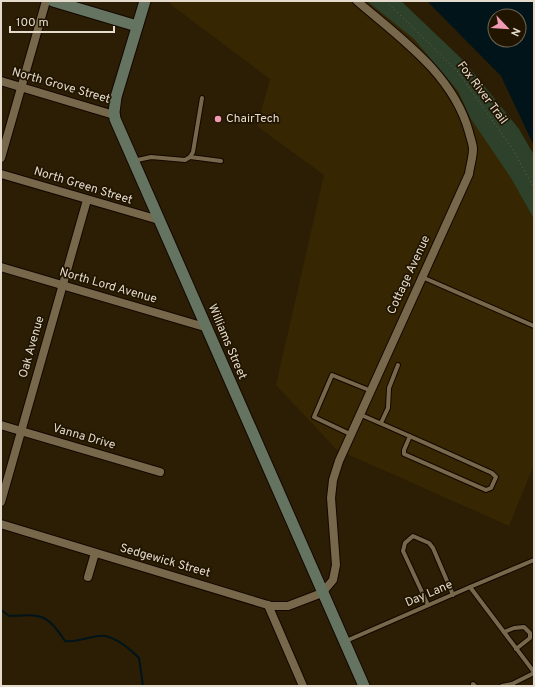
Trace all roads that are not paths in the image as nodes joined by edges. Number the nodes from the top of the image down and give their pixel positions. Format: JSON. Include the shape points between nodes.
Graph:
{"nodes":[{"id":1,"x":46,"y":1,"type":"edge"},
{"id":2,"x":53,"y":1,"type":"edge"},
{"id":3,"x":145,"y":1,"type":"edge"},
{"id":4,"x":357,"y":1,"type":"edge"},
{"id":5,"x":137,"y":26,"type":"junction"},
{"id":6,"x":1,"y":81,"type":"edge"},
{"id":7,"x":21,"y":87,"type":"junction"},
{"id":8,"x":202,"y":98,"type":"dead end"},
{"id":9,"x":114,"y":115,"type":"junction"},
{"id":10,"x":190,"y":157,"type":"junction"},
{"id":11,"x":1,"y":158,"type":"edge"},
{"id":12,"x":221,"y":160,"type":"dead end"},
{"id":13,"x":133,"y":161,"type":"junction"},
{"id":14,"x":1,"y":174,"type":"edge"},
{"id":15,"x":87,"y":200,"type":"junction"},
{"id":16,"x":159,"y":220,"type":"junction"},
{"id":17,"x":1,"y":267,"type":"edge"},
{"id":18,"x":421,"y":277,"type":"junction"},
{"id":19,"x":62,"y":285,"type":"junction"},
{"id":20,"x":534,"y":326,"type":"edge"},
{"id":21,"x":208,"y":328,"type":"junction"},
{"id":22,"x":398,"y":365,"type":"dead end"},
{"id":23,"x":369,"y":390,"type":"junction"},
{"id":24,"x":359,"y":414,"type":"junction"},
{"id":25,"x":381,"y":423,"type":"junction"},
{"id":26,"x":1,"y":425,"type":"edge"},
{"id":27,"x":21,"y":431,"type":"junction"},
{"id":28,"x":350,"y":434,"type":"junction"},
{"id":29,"x":410,"y":436,"type":"junction"},
{"id":30,"x":160,"y":472,"type":"dead end"},
{"id":31,"x":1,"y":502,"type":"edge"},
{"id":32,"x":1,"y":524,"type":"edge"},
{"id":33,"x":95,"y":553,"type":"junction"},
{"id":34,"x":534,"y":560,"type":"edge"},
{"id":35,"x":88,"y":577,"type":"dead end"},
{"id":36,"x":470,"y":587,"type":"junction"},
{"id":37,"x":322,"y":593,"type":"junction"},
{"id":38,"x":453,"y":595,"type":"junction"},
{"id":39,"x":268,"y":605,"type":"junction"},
{"id":40,"x":428,"y":605,"type":"junction"},
{"id":41,"x":504,"y":632,"type":"junction"},
{"id":42,"x":343,"y":642,"type":"junction"},
{"id":43,"x":516,"y":648,"type":"junction"},
{"id":44,"x":534,"y":672,"type":"edge"},
{"id":45,"x":304,"y":686,"type":"edge"},
{"id":46,"x":364,"y":686,"type":"edge"},
{"id":47,"x":502,"y":686,"type":"edge"}],
"edges":[{"from":1,"to":7,"type":"street"},
{"from":2,"to":5,"type":"street"},
{"from":3,"to":5,"type":"street","name":"Williams Street"},
{"from":4,"to":18,"type":"street","name":"Cottage Avenue","via":[[439,75],[454,97],[466,122],[473,149],[469,174]]},
{"from":5,"to":9,"type":"street","name":"Williams Street","via":[[116,97]]},
{"from":6,"to":7,"type":"street","name":"North Grove Street"},
{"from":7,"to":9,"type":"street","name":"North Grove Street"},
{"from":7,"to":11,"type":"street"},
{"from":8,"to":10,"type":"lane"},
{"from":9,"to":13,"type":"street","name":"Williams Street"},
{"from":10,"to":12,"type":"lane"},
{"from":10,"to":13,"type":"lane","via":[[185,160],[142,157]]},
{"from":13,"to":16,"type":"street","name":"Williams Street"},
{"from":14,"to":15,"type":"street","name":"North Green Street"},
{"from":15,"to":16,"type":"street","name":"North Green Street"},
{"from":15,"to":19,"type":"street","name":"Oak Avenue"},
{"from":16,"to":21,"type":"street","name":"Williams Street"},
{"from":17,"to":19,"type":"street","name":"North Lord Avenue"},
{"from":18,"to":20,"type":"lane"},
{"from":18,"to":23,"type":"street","name":"Cottage Avenue"},
{"from":19,"to":21,"type":"street","name":"North Lord Avenue"},
{"from":19,"to":27,"type":"street","name":"Oak Avenue"},
{"from":21,"to":37,"type":"street","name":"Williams Street","via":[[218,357]]},
{"from":22,"to":25,"type":"lane","via":[[389,388],[388,408]]},
{"from":23,"to":24,"type":"street","name":"Cottage Avenue"},
{"from":23,"to":28,"type":"lane","via":[[332,375],[314,417]]},
{"from":24,"to":25,"type":"lane"},
{"from":24,"to":28,"type":"street","name":"Cottage Avenue"},
{"from":25,"to":29,"type":"lane"},
{"from":26,"to":27,"type":"street","name":"Vanna Drive"},
{"from":27,"to":30,"type":"street","name":"Vanna Drive"},
{"from":27,"to":31,"type":"street","name":"Oak Avenue"},
{"from":28,"to":37,"type":"street","name":"Cottage Avenue","via":[[337,467],[331,498],[336,565],[333,580]]},
{"from":29,"to":29,"type":"lane","via":[[492,473],[496,478],[491,488],[486,490],[404,454]]},
{"from":32,"to":33,"type":"street","name":"Sedgewick Street"},
{"from":33,"to":35,"type":"street"},
{"from":33,"to":39,"type":"street","name":"Sedgewick Street"},
{"from":34,"to":36,"type":"lane"},
{"from":36,"to":38,"type":"lane","name":"Day Lane"},
{"from":36,"to":41,"type":"lane","name":"Day Lane"},
{"from":37,"to":39,"type":"street","name":"Sedgewick Street","via":[[288,606]]},
{"from":37,"to":42,"type":"street","name":"Williams Street"},
{"from":38,"to":40,"type":"lane","name":"Day Lane"},
{"from":38,"to":40,"type":"lane","via":[[433,548],[422,538],[413,536],[405,543],[403,551]]},
{"from":39,"to":45,"type":"street"},
{"from":40,"to":42,"type":"lane","name":"Day Lane"},
{"from":41,"to":43,"type":"lane","name":"Day Lane"},
{"from":41,"to":43,"type":"lane","via":[[524,627],[530,633],[530,638]]},
{"from":42,"to":46,"type":"street","name":"Williams Street"},
{"from":43,"to":44,"type":"lane","name":"Day Lane"},
{"from":44,"to":47,"type":"lane","via":[[512,684]]}]}
